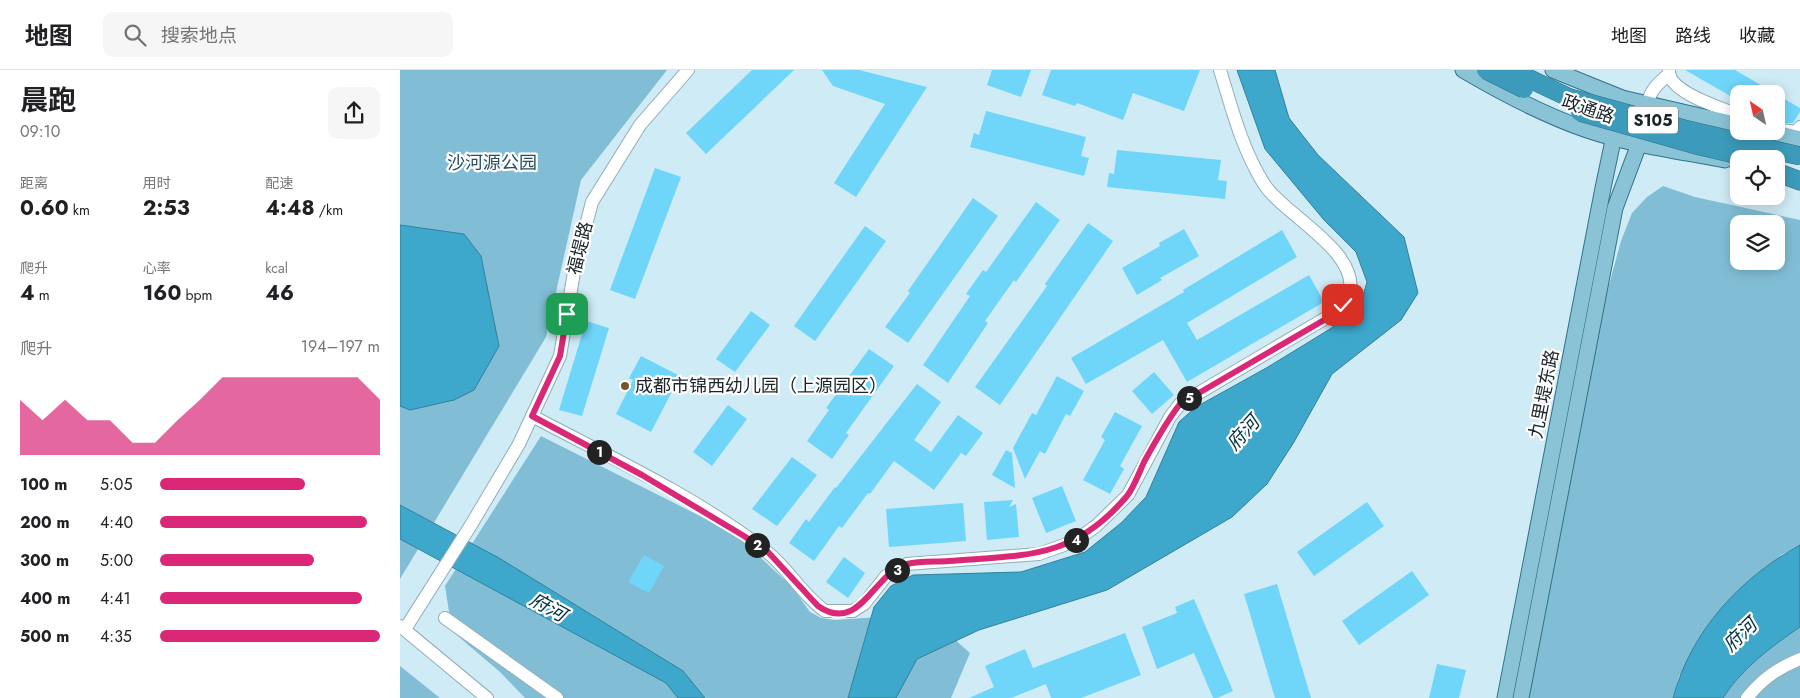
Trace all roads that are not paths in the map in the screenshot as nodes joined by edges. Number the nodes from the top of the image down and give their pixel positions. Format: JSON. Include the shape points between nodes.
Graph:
{"nodes":[{"id":1,"x":688,"y":70,"type":"edge"},
{"id":2,"x":1220,"y":70,"type":"edge"},
{"id":3,"x":1463,"y":70,"type":"edge"},
{"id":4,"x":1486,"y":70,"type":"edge"},
{"id":5,"x":1512,"y":70,"type":"edge"},
{"id":6,"x":1553,"y":70,"type":"edge"},
{"id":7,"x":1669,"y":72,"type":"edge"},
{"id":8,"x":1622,"y":98,"type":"junction"},
{"id":9,"x":1648,"y":105,"type":"junction"},
{"id":10,"x":1730,"y":111,"type":"edge"},
{"id":11,"x":1730,"y":123,"type":"edge"},
{"id":12,"x":1800,"y":127,"type":"edge"},
{"id":13,"x":1785,"y":130,"type":"edge"},
{"id":14,"x":1785,"y":135,"type":"edge"},
{"id":15,"x":1613,"y":137,"type":"junction"},
{"id":16,"x":1800,"y":139,"type":"edge"},
{"id":17,"x":1639,"y":144,"type":"junction"},
{"id":18,"x":1730,"y":152,"type":"edge"},
{"id":19,"x":1800,"y":156,"type":"edge"},
{"id":20,"x":1730,"y":160,"type":"edge"},
{"id":21,"x":1785,"y":165,"type":"edge"},
{"id":22,"x":1800,"y":168,"type":"edge"},
{"id":23,"x":1785,"y":172,"type":"edge"},
{"id":24,"x":1785,"y":175,"type":"edge"},
{"id":25,"x":1800,"y":175,"type":"edge"},
{"id":26,"x":1800,"y":181,"type":"edge"},
{"id":27,"x":532,"y":416,"type":"junction"},
{"id":28,"x":445,"y":618,"type":"dead end"},
{"id":29,"x":402,"y":628,"type":"edge"},
{"id":30,"x":1800,"y":660,"type":"edge"},
{"id":31,"x":487,"y":698,"type":"edge"},
{"id":32,"x":557,"y":698,"type":"edge"},
{"id":33,"x":1505,"y":698,"type":"edge"},
{"id":34,"x":1521,"y":698,"type":"edge"},
{"id":35,"x":1747,"y":698,"type":"edge"}],
"edges":[{"from":1,"to":27,"type":"street","name":"福堤路","via":[[640,124],[592,202],[574,272],[560,356]]},
{"from":2,"to":27,"type":"street","via":[[1240,135],[1255,170],[1266,187],[1337,254],[1348,274],[1350,292],[1343,305],[1331,316],[1180,404],[1128,495],[1075,541],[1039,554],[907,564],[886,576],[864,604],[853,612],[825,611],[768,552],[744,536],[650,479]]},
{"from":3,"to":15,"type":"main road","name":"政通路","number":"S105","via":[[1546,114]]},
{"from":4,"to":18,"type":"highway","number":"S105","bridge":true,"via":[[1555,104],[1620,125]]},
{"from":5,"to":19,"type":"highway","number":"S105","bridge":true,"via":[[1570,98]]},
{"from":6,"to":8,"type":"main road","name":"政通路"},
{"from":7,"to":9,"type":"street","via":[[1657,84]]},
{"from":7,"to":10,"type":"street","via":[[1684,92]]},
{"from":8,"to":9,"type":"main road","name":"政通路"},
{"from":8,"to":15,"type":"main road","name":"九里堤东路"},
{"from":9,"to":11,"type":"main road","name":"政通路"},
{"from":9,"to":17,"type":"main road"},
{"from":12,"to":13,"type":"street","via":[[1796,132]]},
{"from":14,"to":16,"type":"main road"},
{"from":15,"to":17,"type":"main road","name":"政通路","number":"S105"},
{"from":15,"to":33,"type":"main road","name":"九里堤东路"},
{"from":17,"to":20,"type":"main road","name":"政通路","number":"S105"},
{"from":17,"to":34,"type":"main road","via":[[1614,208]]},
{"from":21,"to":22,"type":"highway"},
{"from":23,"to":25,"type":"main road"},
{"from":24,"to":26,"type":"highway"},
{"from":27,"to":29,"type":"street","name":"福堤路","via":[[471,525]]},
{"from":28,"to":32,"type":"street"},
{"from":29,"to":31,"type":"street"},
{"from":30,"to":35,"type":"street","via":[[1778,668]]}]}
